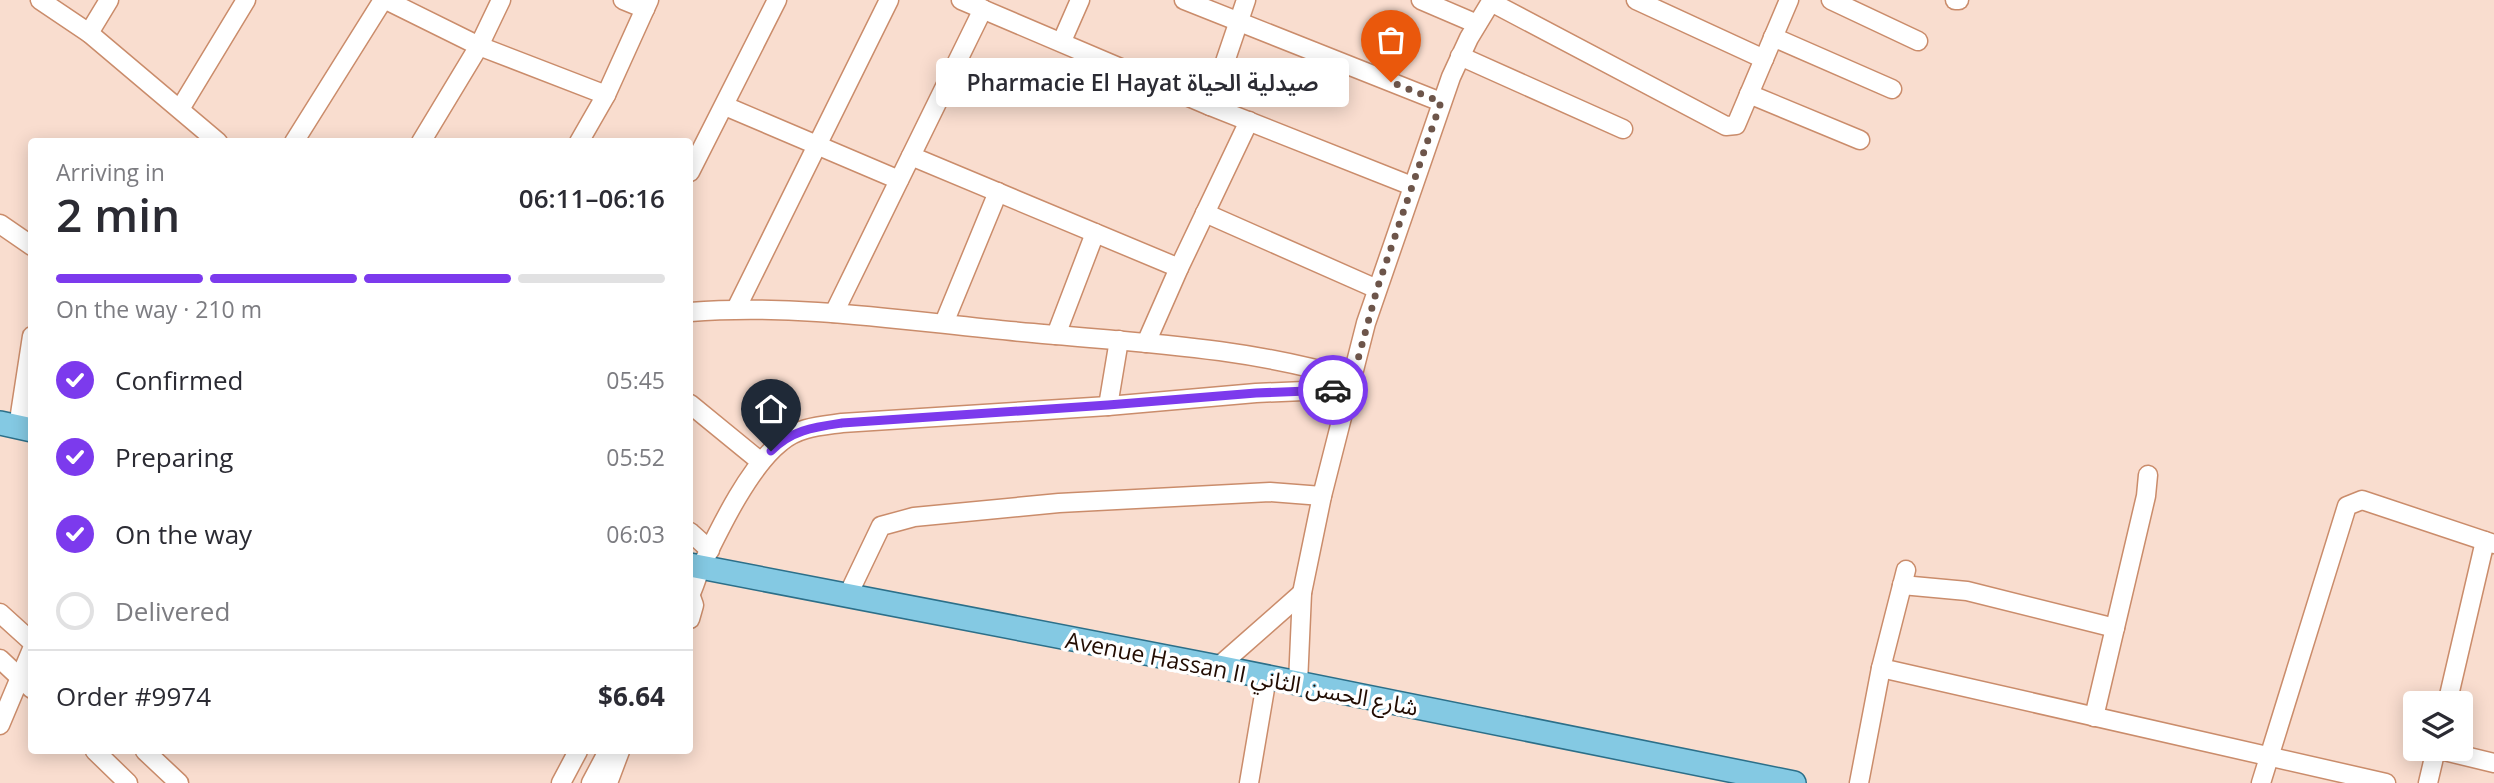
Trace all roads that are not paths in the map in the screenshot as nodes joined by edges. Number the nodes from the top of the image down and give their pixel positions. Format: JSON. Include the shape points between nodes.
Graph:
{"nodes":[{"id":1,"x":40,"y":0,"type":"edge"},
{"id":2,"x":109,"y":0,"type":"edge"},
{"id":3,"x":246,"y":0,"type":"edge"},
{"id":4,"x":385,"y":0,"type":"edge"},
{"id":5,"x":501,"y":0,"type":"edge"},
{"id":6,"x":623,"y":0,"type":"edge"},
{"id":7,"x":777,"y":0,"type":"edge"},
{"id":8,"x":889,"y":0,"type":"edge"},
{"id":9,"x":961,"y":0,"type":"edge"},
{"id":10,"x":1080,"y":0,"type":"edge"},
{"id":11,"x":1184,"y":0,"type":"edge"},
{"id":12,"x":1246,"y":0,"type":"edge"},
{"id":13,"x":1421,"y":0,"type":"edge"},
{"id":14,"x":1636,"y":0,"type":"edge"},
{"id":15,"x":1769,"y":0,"type":"edge"},
{"id":16,"x":1831,"y":0,"type":"edge"},
{"id":17,"x":1491,"y":1,"type":"edge"},
{"id":18,"x":1787,"y":4,"type":"edge"},
{"id":19,"x":647,"y":5,"type":"edge"},
{"id":20,"x":983,"y":9,"type":"junction"},
{"id":21,"x":1238,"y":22,"type":"junction"},
{"id":22,"x":1477,"y":24,"type":"junction"},
{"id":23,"x":89,"y":33,"type":"junction"},
{"id":24,"x":1773,"y":37,"type":"junction"},
{"id":25,"x":1062,"y":41,"type":"junction"},
{"id":26,"x":1917,"y":41,"type":"dead end"},
{"id":27,"x":479,"y":46,"type":"junction"},
{"id":28,"x":1460,"y":56,"type":"junction"},
{"id":29,"x":1764,"y":59,"type":"junction"},
{"id":30,"x":1892,"y":89,"type":"dead end"},
{"id":31,"x":1749,"y":94,"type":"junction"},
{"id":32,"x":606,"y":95,"type":"junction"},
{"id":33,"x":1441,"y":102,"type":"junction"},
{"id":34,"x":724,"y":106,"type":"junction"},
{"id":35,"x":1210,"y":106,"type":"junction"},
{"id":36,"x":180,"y":109,"type":"junction"},
{"id":37,"x":1249,"y":121,"type":"junction"},
{"id":38,"x":1623,"y":129,"type":"dead end"},
{"id":39,"x":213,"y":138,"type":"edge"},
{"id":40,"x":297,"y":138,"type":"edge"},
{"id":41,"x":423,"y":138,"type":"edge"},
{"id":42,"x":587,"y":138,"type":"edge"},
{"id":43,"x":1860,"y":140,"type":"dead end"},
{"id":44,"x":816,"y":146,"type":"junction"},
{"id":45,"x":911,"y":156,"type":"junction"},
{"id":46,"x":693,"y":166,"type":"edge"},
{"id":47,"x":899,"y":180,"type":"junction"},
{"id":48,"x":1412,"y":186,"type":"junction"},
{"id":49,"x":998,"y":192,"type":"junction"},
{"id":50,"x":1205,"y":213,"type":"junction"},
{"id":51,"x":0,"y":224,"type":"edge"},
{"id":52,"x":1095,"y":233,"type":"junction"},
{"id":53,"x":28,"y":243,"type":"edge"},
{"id":54,"x":1179,"y":268,"type":"junction"},
{"id":55,"x":1377,"y":289,"type":"junction"},
{"id":56,"x":736,"y":309,"type":"junction"},
{"id":57,"x":693,"y":312,"type":"edge"},
{"id":58,"x":834,"y":313,"type":"junction"},
{"id":59,"x":944,"y":323,"type":"junction"},
{"id":60,"x":1056,"y":335,"type":"junction"},
{"id":61,"x":1119,"y":340,"type":"junction"},
{"id":62,"x":1146,"y":342,"type":"junction"},
{"id":63,"x":28,"y":360,"type":"edge"},
{"id":64,"x":1351,"y":384,"type":"junction"},
{"id":65,"x":1108,"y":405,"type":"junction"},
{"id":66,"x":693,"y":406,"type":"edge"},
{"id":67,"x":17,"y":426,"type":"edge"},
{"id":68,"x":761,"y":462,"type":"junction"},
{"id":69,"x":2148,"y":475,"type":"dead end"},
{"id":70,"x":1322,"y":496,"type":"junction"},
{"id":71,"x":2489,"y":543,"type":"edge"},
{"id":72,"x":693,"y":546,"type":"edge"},
{"id":73,"x":697,"y":565,"type":"edge"},
{"id":74,"x":693,"y":582,"type":"edge"},
{"id":75,"x":1302,"y":593,"type":"junction"},
{"id":76,"x":847,"y":597,"type":"junction"},
{"id":77,"x":0,"y":613,"type":"edge"},
{"id":78,"x":2115,"y":628,"type":"junction"},
{"id":79,"x":28,"y":638,"type":"edge"},
{"id":80,"x":0,"y":659,"type":"edge"},
{"id":81,"x":1218,"y":667,"type":"junction"},
{"id":82,"x":1881,"y":668,"type":"junction"},
{"id":83,"x":1267,"y":677,"type":"junction"},
{"id":84,"x":1298,"y":683,"type":"junction"},
{"id":85,"x":26,"y":684,"type":"edge"},
{"id":86,"x":2449,"y":691,"type":"edge"},
{"id":87,"x":2094,"y":717,"type":"junction"},
{"id":88,"x":0,"y":725,"type":"edge"},
{"id":89,"x":98,"y":754,"type":"edge"},
{"id":90,"x":148,"y":754,"type":"edge"},
{"id":91,"x":576,"y":754,"type":"edge"},
{"id":92,"x":597,"y":754,"type":"edge"},
{"id":93,"x":606,"y":754,"type":"edge"},
{"id":94,"x":619,"y":754,"type":"edge"},
{"id":95,"x":2269,"y":757,"type":"junction"},
{"id":96,"x":2473,"y":758,"type":"edge"},
{"id":97,"x":2433,"y":761,"type":"edge"},
{"id":98,"x":2494,"y":763,"type":"edge"},
{"id":99,"x":128,"y":783,"type":"edge"},
{"id":100,"x":179,"y":783,"type":"edge"},
{"id":101,"x":561,"y":783,"type":"edge"},
{"id":102,"x":582,"y":783,"type":"edge"},
{"id":103,"x":591,"y":783,"type":"edge"},
{"id":104,"x":608,"y":783,"type":"edge"},
{"id":105,"x":1249,"y":783,"type":"edge"},
{"id":106,"x":1794,"y":783,"type":"edge"},
{"id":107,"x":1860,"y":783,"type":"edge"},
{"id":108,"x":2261,"y":783,"type":"edge"},
{"id":109,"x":2386,"y":783,"type":"edge"},
{"id":110,"x":2428,"y":783,"type":"edge"}],
"edges":[{"from":1,"to":23,"type":"street"},
{"from":2,"to":23,"type":"street"},
{"from":3,"to":36,"type":"street"},
{"from":4,"to":27,"type":"street"},
{"from":4,"to":40,"type":"street"},
{"from":5,"to":27,"type":"street"},
{"from":6,"to":19,"type":"street"},
{"from":7,"to":34,"type":"street"},
{"from":8,"to":44,"type":"street"},
{"from":9,"to":20,"type":"street"},
{"from":10,"to":25,"type":"street"},
{"from":11,"to":21,"type":"street"},
{"from":12,"to":21,"type":"street"},
{"from":13,"to":22,"type":"street"},
{"from":14,"to":29,"type":"street"},
{"from":15,"to":18,"type":"street"},
{"from":16,"to":26,"type":"street"},
{"from":17,"to":22,"type":"street"},
{"from":17,"to":31,"type":"street","via":[[1726,126],[1735,125]]},
{"from":18,"to":24,"type":"street"},
{"from":19,"to":32,"type":"street"},
{"from":20,"to":25,"type":"street"},
{"from":20,"to":45,"type":"street"},
{"from":21,"to":33,"type":"street"},
{"from":21,"to":35,"type":"street"},
{"from":22,"to":28,"type":"street"},
{"from":23,"to":36,"type":"street"},
{"from":24,"to":29,"type":"street"},
{"from":24,"to":30,"type":"street"},
{"from":25,"to":35,"type":"street"},
{"from":27,"to":32,"type":"street"},
{"from":27,"to":41,"type":"street"},
{"from":28,"to":33,"type":"street"},
{"from":28,"to":38,"type":"street"},
{"from":29,"to":31,"type":"street"},
{"from":31,"to":43,"type":"street"},
{"from":32,"to":42,"type":"street"},
{"from":33,"to":48,"type":"street"},
{"from":34,"to":44,"type":"street"},
{"from":34,"to":46,"type":"street"},
{"from":35,"to":37,"type":"street"},
{"from":36,"to":39,"type":"street"},
{"from":37,"to":48,"type":"street"},
{"from":37,"to":50,"type":"street"},
{"from":44,"to":47,"type":"street"},
{"from":44,"to":56,"type":"street"},
{"from":45,"to":47,"type":"street"},
{"from":45,"to":49,"type":"street"},
{"from":47,"to":58,"type":"street"},
{"from":48,"to":55,"type":"street"},
{"from":49,"to":52,"type":"street"},
{"from":49,"to":59,"type":"street"},
{"from":50,"to":54,"type":"street"},
{"from":50,"to":55,"type":"street"},
{"from":51,"to":53,"type":"street"},
{"from":52,"to":54,"type":"street"},
{"from":52,"to":60,"type":"street"},
{"from":54,"to":62,"type":"street"},
{"from":55,"to":64,"type":"street"},
{"from":56,"to":57,"type":"street"},
{"from":56,"to":58,"type":"street"},
{"from":58,"to":59,"type":"street"},
{"from":59,"to":60,"type":"street"},
{"from":60,"to":61,"type":"street"},
{"from":61,"to":62,"type":"street"},
{"from":61,"to":65,"type":"street"},
{"from":62,"to":64,"type":"street","via":[[1272,358]]},
{"from":63,"to":67,"type":"street"},
{"from":64,"to":65,"type":"street"},
{"from":64,"to":70,"type":"street"},
{"from":65,"to":68,"type":"street","via":[[808,427],[782,440]]},
{"from":66,"to":68,"type":"street"},
{"from":68,"to":73,"type":"street"},
{"from":69,"to":78,"type":"street"},
{"from":70,"to":75,"type":"street"},
{"from":70,"to":76,"type":"street","via":[[1270,492],[1210,495],[914,517],[881,526]]},
{"from":71,"to":86,"type":"street"},
{"from":71,"to":95,"type":"street","via":[[2362,500],[2347,506]]},
{"from":72,"to":73,"type":"street"},
{"from":73,"to":74,"type":"street"},
{"from":73,"to":76,"type":"main road","name":"Avenue Hassan II شارع الحسن الثاني"},
{"from":75,"to":81,"type":"street"},
{"from":75,"to":84,"type":"street"},
{"from":76,"to":81,"type":"main road","name":"Avenue Hassan II شارع الحسن الثاني"},
{"from":77,"to":79,"type":"street"},
{"from":78,"to":82,"type":"street","via":[[1904,577]]},
{"from":78,"to":87,"type":"street"},
{"from":80,"to":85,"type":"street"},
{"from":81,"to":83,"type":"main road","name":"Avenue Hassan II شارع الحسن الثاني"},
{"from":82,"to":87,"type":"street"},
{"from":82,"to":107,"type":"street"},
{"from":83,"to":84,"type":"main road","name":"Avenue Hassan II شارع الحسن الثاني"},
{"from":83,"to":105,"type":"street"},
{"from":84,"to":106,"type":"main road","name":"Avenue Hassan II شارع الحسن الثاني"},
{"from":85,"to":88,"type":"street"},
{"from":87,"to":95,"type":"street"},
{"from":89,"to":99,"type":"street"},
{"from":90,"to":100,"type":"street"},
{"from":91,"to":101,"type":"street"},
{"from":92,"to":102,"type":"street"},
{"from":93,"to":103,"type":"street"},
{"from":94,"to":104,"type":"street"},
{"from":95,"to":108,"type":"street"},
{"from":95,"to":109,"type":"street"},
{"from":96,"to":98,"type":"street"},
{"from":97,"to":110,"type":"street"}]}
